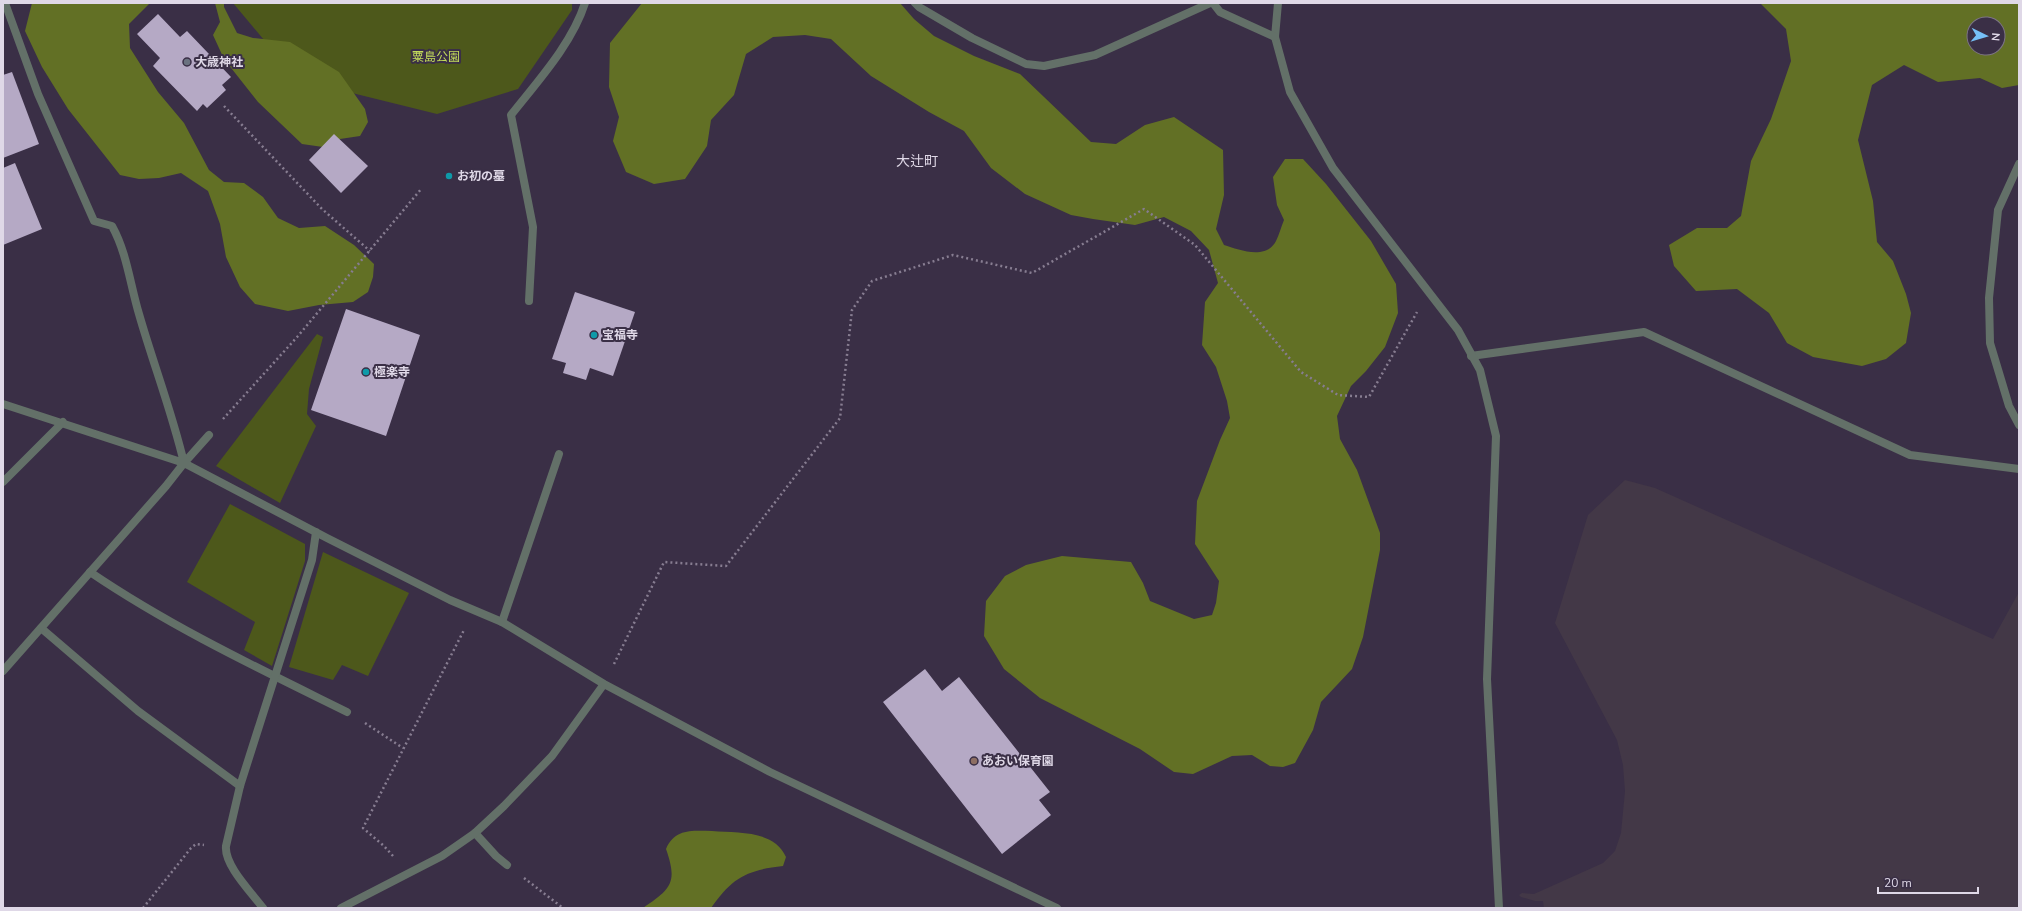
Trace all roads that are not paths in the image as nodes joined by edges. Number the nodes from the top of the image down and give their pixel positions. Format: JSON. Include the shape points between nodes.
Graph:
{"nodes":[{"id":1,"x":5,"y":3,"type":"edge"},
{"id":2,"x":586,"y":3,"type":"edge"},
{"id":3,"x":916,"y":3,"type":"edge"},
{"id":4,"x":1212,"y":3,"type":"edge"},
{"id":5,"x":1278,"y":3,"type":"edge"},
{"id":6,"x":1276,"y":37,"type":"junction"},
{"id":7,"x":2019,"y":164,"type":"edge"},
{"id":8,"x":529,"y":301,"type":"dead end"},
{"id":9,"x":1471,"y":356,"type":"junction"},
{"id":10,"x":3,"y":404,"type":"edge"},
{"id":11,"x":63,"y":422,"type":"junction"},
{"id":12,"x":2019,"y":425,"type":"edge"},
{"id":13,"x":209,"y":434,"type":"road end"},
{"id":14,"x":558,"y":454,"type":"dead end"},
{"id":15,"x":184,"y":463,"type":"junction"},
{"id":16,"x":2019,"y":469,"type":"edge"},
{"id":17,"x":3,"y":482,"type":"edge"},
{"id":18,"x":316,"y":532,"type":"junction"},
{"id":19,"x":90,"y":572,"type":"junction"},
{"id":20,"x":502,"y":622,"type":"junction"},
{"id":21,"x":41,"y":628,"type":"junction"},
{"id":22,"x":3,"y":671,"type":"edge"},
{"id":23,"x":275,"y":677,"type":"junction"},
{"id":24,"x":604,"y":684,"type":"junction"},
{"id":25,"x":347,"y":712,"type":"road end"},
{"id":26,"x":240,"y":786,"type":"junction"},
{"id":27,"x":474,"y":833,"type":"junction"},
{"id":28,"x":507,"y":865,"type":"road end"},
{"id":29,"x":263,"y":908,"type":"edge"},
{"id":30,"x":341,"y":908,"type":"edge"},
{"id":31,"x":1057,"y":908,"type":"edge"},
{"id":32,"x":1500,"y":908,"type":"edge"}],
"edges":[{"from":1,"to":15,"type":"street","via":[[38,94],[94,221],[112,226],[120,240],[138,312]]},
{"from":2,"to":8,"type":"street","via":[[580,19],[549,67],[511,115],[532,227]]},
{"from":3,"to":4,"type":"street","via":[[972,38],[1026,64],[1044,66],[1095,55]]},
{"from":4,"to":6,"type":"street","via":[[1220,12]]},
{"from":5,"to":6,"type":"street"},
{"from":6,"to":9,"type":"street","via":[[1290,92],[1333,168],[1458,330]]},
{"from":7,"to":12,"type":"street","via":[[1998,210],[1988,298],[1990,343],[2009,406]]},
{"from":9,"to":16,"type":"street","via":[[1644,332],[1910,455]]},
{"from":9,"to":32,"type":"street","via":[[1480,370],[1496,436],[1487,679]]},
{"from":10,"to":11,"type":"street"},
{"from":11,"to":15,"type":"street"},
{"from":11,"to":17,"type":"street"},
{"from":13,"to":15,"type":"street"},
{"from":14,"to":20,"type":"street"},
{"from":15,"to":18,"type":"street"},
{"from":15,"to":19,"type":"street"},
{"from":18,"to":20,"type":"street"},
{"from":18,"to":23,"type":"street","via":[[312,560]]},
{"from":19,"to":21,"type":"street"},
{"from":19,"to":23,"type":"street","via":[[135,603]]},
{"from":20,"to":24,"type":"street"},
{"from":21,"to":22,"type":"street"},
{"from":21,"to":26,"type":"street","via":[[138,711]]},
{"from":23,"to":25,"type":"street"},
{"from":23,"to":26,"type":"street"},
{"from":24,"to":27,"type":"street","via":[[552,756]]},
{"from":24,"to":31,"type":"street","via":[[770,772]]},
{"from":26,"to":29,"type":"street","via":[[225,853],[230,864]]},
{"from":27,"to":28,"type":"street"},
{"from":27,"to":30,"type":"street","via":[[442,856]]}]}
